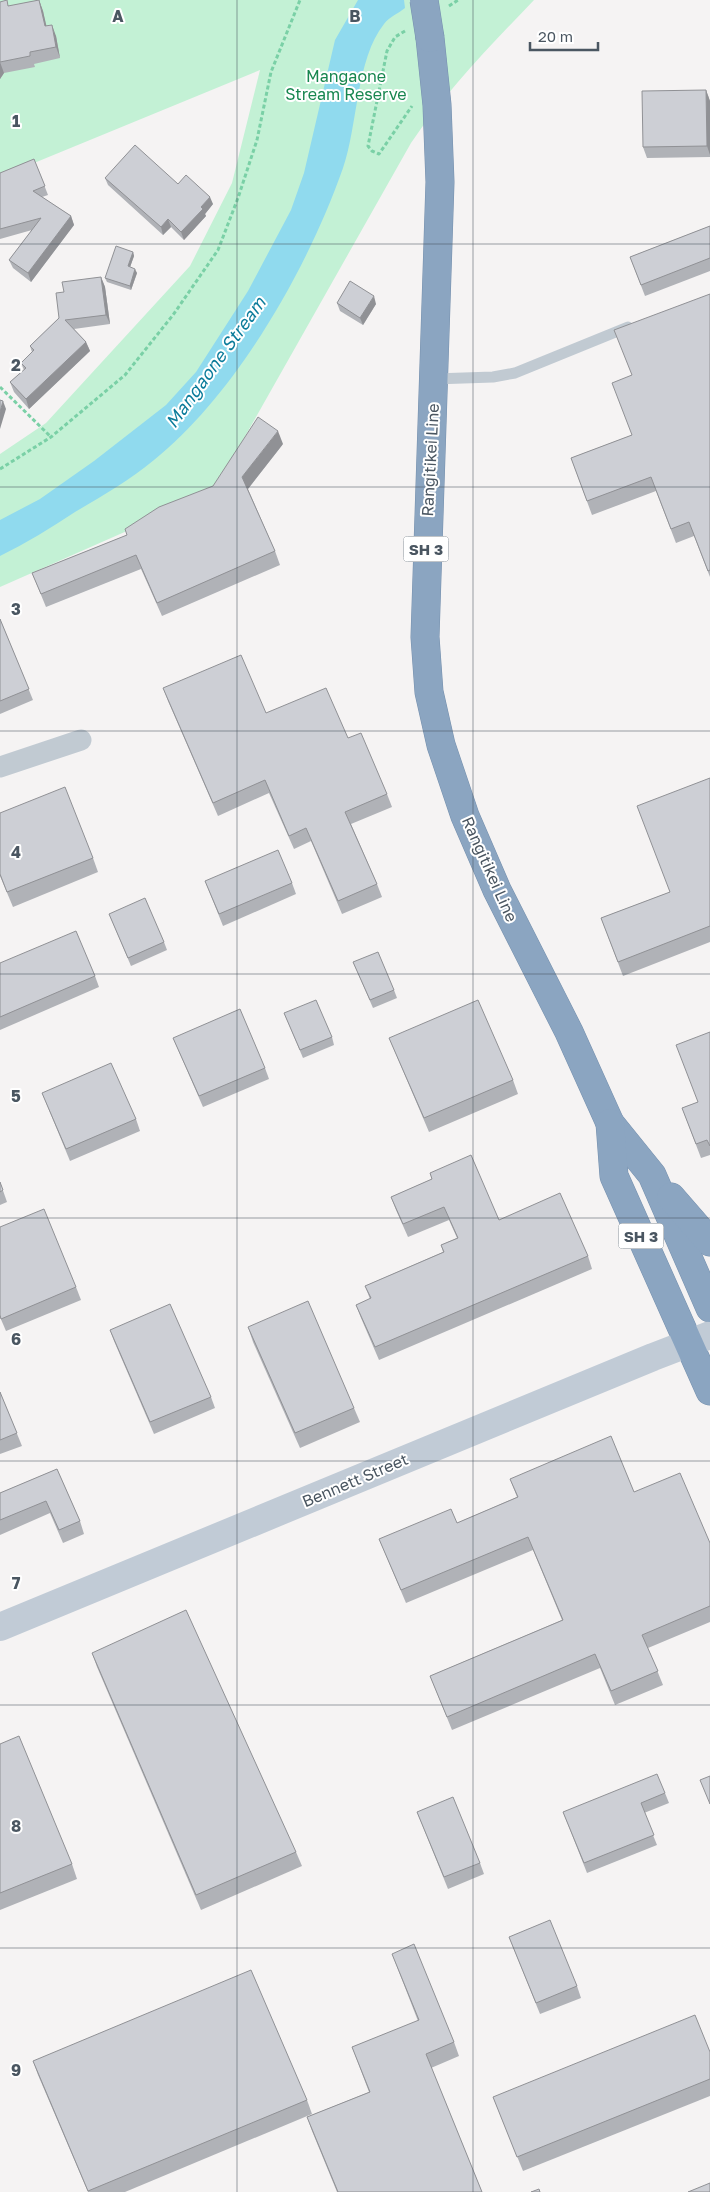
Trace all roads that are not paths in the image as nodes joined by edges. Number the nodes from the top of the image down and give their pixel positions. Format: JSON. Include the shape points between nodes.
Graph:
{"nodes":[{"id":1,"x":436,"y":4,"type":"edge"},
{"id":2,"x":639,"y":323,"type":"edge"},
{"id":3,"x":434,"y":379,"type":"junction"},
{"id":4,"x":81,"y":740,"type":"dead end"},
{"id":5,"x":0,"y":767,"type":"edge"},
{"id":6,"x":610,"y":1123,"type":"junction"},
{"id":7,"x":652,"y":1175,"type":"junction"},
{"id":8,"x":710,"y":1242,"type":"edge"},
{"id":9,"x":710,"y":1308,"type":"edge"},
{"id":10,"x":699,"y":1339,"type":"edge"},
{"id":11,"x":710,"y":1391,"type":"edge"},
{"id":12,"x":0,"y":1627,"type":"edge"}],
"edges":[{"from":1,"to":3,"type":"highway","name":"Rangitikei Line","number":"SH 3","bridge":true,"via":[[418,33],[440,182]]},
{"from":2,"to":3,"type":"lane","via":[[515,373],[493,378]]},
{"from":3,"to":6,"type":"highway","name":"Rangitikei Line","number":"SH 3","via":[[424,637],[430,692],[441,745],[465,816],[498,890]]},
{"from":4,"to":5,"type":"street"},
{"from":6,"to":7,"type":"highway","name":"Rangitikei Line","number":"SH 3"},
{"from":6,"to":10,"type":"highway","name":"Rangitikei Line","number":"SH 3","via":[[614,1176]]},
{"from":7,"to":8,"type":"highway"},
{"from":7,"to":9,"type":"highway","name":"Rangitikei Line","number":"SH 3"},
{"from":10,"to":11,"type":"highway","name":"Rangitikei Line","number":"SH 3"},
{"from":10,"to":12,"type":"street","name":"Bennett Street"}]}
